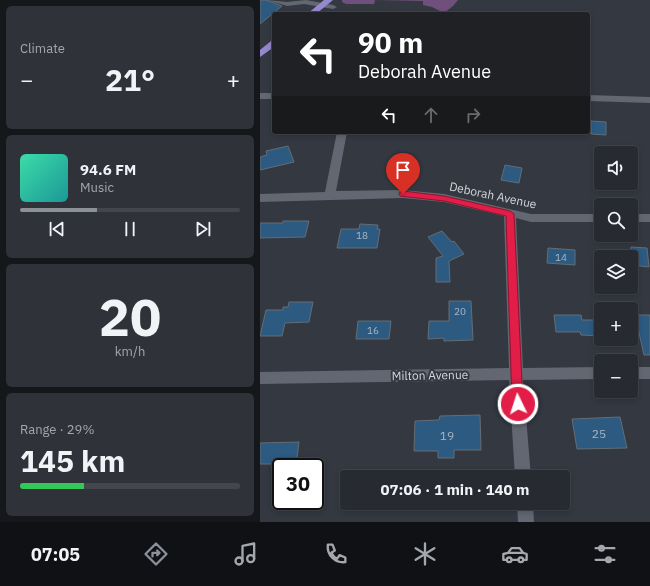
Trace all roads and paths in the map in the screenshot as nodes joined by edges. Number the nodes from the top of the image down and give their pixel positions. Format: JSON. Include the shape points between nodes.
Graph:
{"nodes":[{"id":1,"x":271,"y":0,"type":"edge"},
{"id":2,"x":328,"y":4,"type":"edge"},
{"id":3,"x":314,"y":12,"type":"edge"},
{"id":4,"x":272,"y":45,"type":"edge"},
{"id":5,"x":260,"y":54,"type":"edge"},
{"id":6,"x":260,"y":96,"type":"edge"},
{"id":7,"x":272,"y":96,"type":"edge"},
{"id":8,"x":590,"y":98,"type":"edge"},
{"id":9,"x":650,"y":100,"type":"edge"},
{"id":10,"x":342,"y":134,"type":"edge"},
{"id":11,"x":330,"y":195,"type":"junction"},
{"id":12,"x":260,"y":198,"type":"edge"},
{"id":13,"x":510,"y":214,"type":"junction"},
{"id":14,"x":594,"y":218,"type":"edge"},
{"id":15,"x":638,"y":218,"type":"edge"},
{"id":16,"x":650,"y":218,"type":"edge"},
{"id":17,"x":594,"y":373,"type":"edge"},
{"id":18,"x":638,"y":373,"type":"edge"},
{"id":19,"x":650,"y":373,"type":"edge"},
{"id":20,"x":516,"y":374,"type":"junction"},
{"id":21,"x":260,"y":378,"type":"edge"},
{"id":22,"x":523,"y":470,"type":"edge"},
{"id":23,"x":525,"y":510,"type":"edge"},
{"id":24,"x":526,"y":522,"type":"edge"}],
"edges":[{"from":1,"to":2,"type":"street","via":[[287,4]]},
{"from":2,"to":3,"type":"highway"},
{"from":4,"to":5,"type":"highway"},
{"from":6,"to":7,"type":"street"},
{"from":8,"to":9,"type":"street"},
{"from":10,"to":11,"type":"street"},
{"from":11,"to":12,"type":"street","name":"Deborah Avenue"},
{"from":11,"to":13,"type":"street","name":"Deborah Avenue","via":[[420,195],[468,203]]},
{"from":13,"to":14,"type":"street","name":"Deborah Avenue","via":[[549,218]]},
{"from":13,"to":20,"type":"street"},
{"from":15,"to":16,"type":"street"},
{"from":17,"to":20,"type":"street","name":"Milton Avenue"},
{"from":18,"to":19,"type":"street"},
{"from":20,"to":21,"type":"street","name":"Milton Avenue"},
{"from":20,"to":22,"type":"street"},
{"from":23,"to":24,"type":"street"}]}
